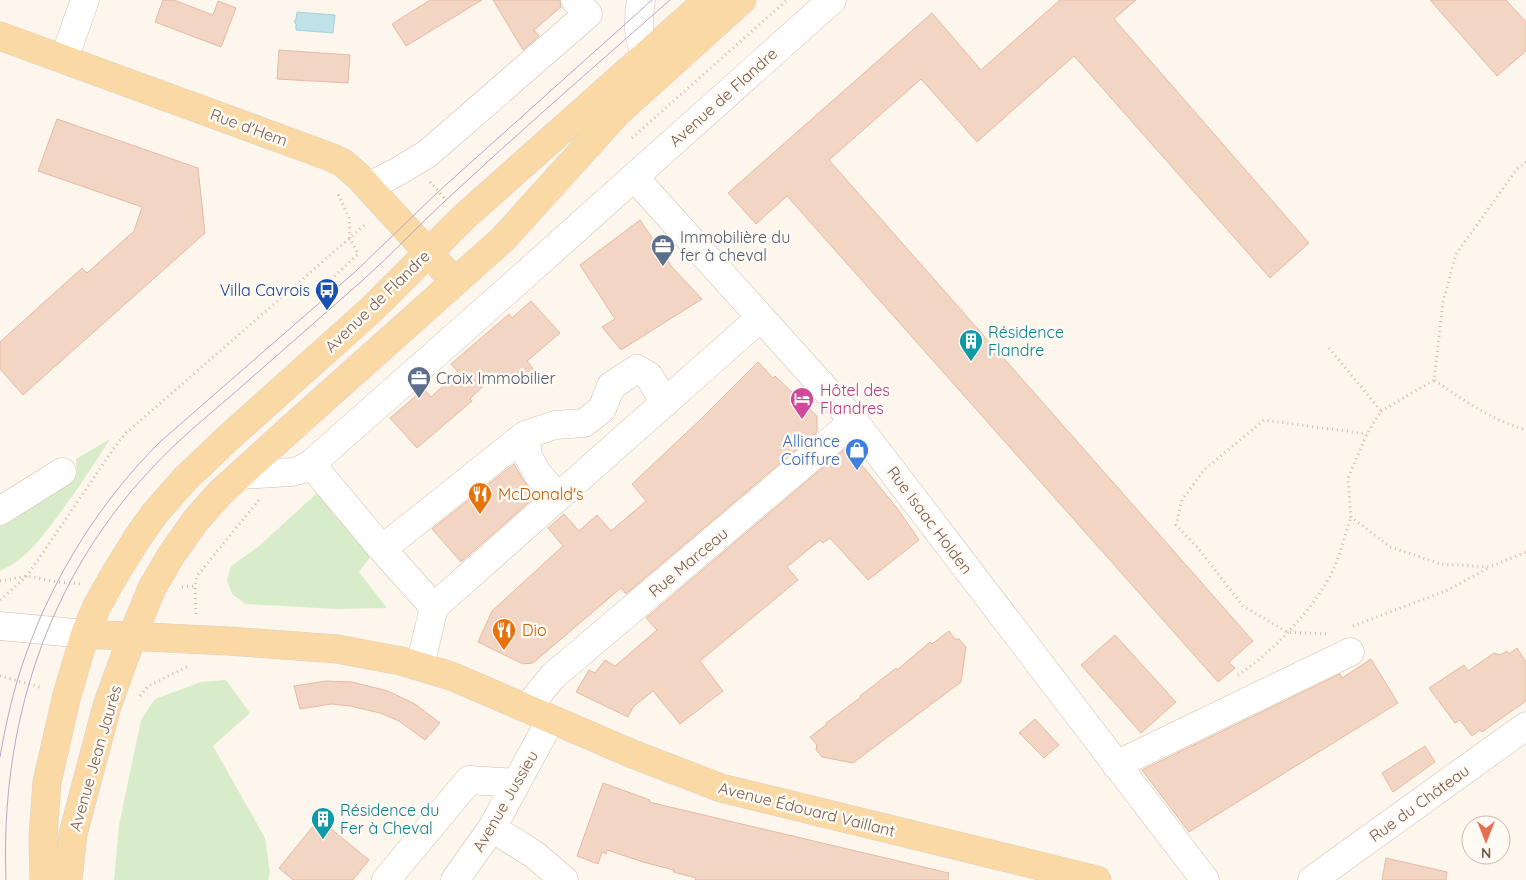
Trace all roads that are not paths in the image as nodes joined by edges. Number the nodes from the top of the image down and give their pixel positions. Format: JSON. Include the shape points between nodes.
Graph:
{"nodes":[{"id":1,"x":85,"y":0,"type":"edge"},
{"id":2,"x":641,"y":0,"type":"edge"},
{"id":3,"x":708,"y":0,"type":"edge"},
{"id":4,"x":742,"y":0,"type":"edge"},
{"id":5,"x":832,"y":0,"type":"edge"},
{"id":6,"x":582,"y":7,"type":"edge"},
{"id":7,"x":0,"y":36,"type":"edge"},
{"id":8,"x":64,"y":59,"type":"junction"},
{"id":9,"x":653,"y":64,"type":"junction"},
{"id":10,"x":634,"y":177,"type":"junction"},
{"id":11,"x":368,"y":186,"type":"junction"},
{"id":12,"x":428,"y":253,"type":"junction"},
{"id":13,"x":455,"y":282,"type":"junction"},
{"id":14,"x":760,"y":318,"type":"junction"},
{"id":15,"x":665,"y":402,"type":"junction"},
{"id":16,"x":854,"y":421,"type":"junction"},
{"id":17,"x":525,"y":435,"type":"junction"},
{"id":18,"x":215,"y":450,"type":"junction"},
{"id":19,"x":311,"y":464,"type":"junction"},
{"id":20,"x":62,"y":472,"type":"dead end"},
{"id":21,"x":240,"y":475,"type":"junction"},
{"id":22,"x":558,"y":497,"type":"junction"},
{"id":23,"x":0,"y":511,"type":"edge"},
{"id":24,"x":382,"y":549,"type":"junction"},
{"id":25,"x":434,"y":606,"type":"junction"},
{"id":26,"x":0,"y":626,"type":"edge"},
{"id":27,"x":86,"y":634,"type":"junction"},
{"id":28,"x":132,"y":637,"type":"junction"},
{"id":29,"x":1347,"y":640,"type":"road end"},
{"id":30,"x":420,"y":666,"type":"junction"},
{"id":31,"x":527,"y":708,"type":"junction"},
{"id":32,"x":551,"y":719,"type":"junction"},
{"id":33,"x":1526,"y":726,"type":"edge"},
{"id":34,"x":1116,"y":765,"type":"junction"},
{"id":35,"x":516,"y":783,"type":"junction"},
{"id":36,"x":492,"y":828,"type":"junction"},
{"id":37,"x":44,"y":880,"type":"edge"},
{"id":38,"x":68,"y":880,"type":"edge"},
{"id":39,"x":386,"y":880,"type":"edge"},
{"id":40,"x":455,"y":880,"type":"edge"},
{"id":41,"x":564,"y":880,"type":"edge"},
{"id":42,"x":1097,"y":880,"type":"edge"},
{"id":43,"x":1205,"y":880,"type":"edge"},
{"id":44,"x":1312,"y":880,"type":"edge"}],
"edges":[{"from":1,"to":8,"type":"street"},
{"from":2,"to":9,"type":"street","via":[[639,35]]},
{"from":3,"to":9,"type":"main road","name":"Avenue de Flandre"},
{"from":4,"to":9,"type":"main road","name":"Avenue de Flandre"},
{"from":5,"to":10,"type":"street","name":"Avenue de Flandre"},
{"from":6,"to":11,"type":"street","via":[[427,154]]},
{"from":7,"to":8,"type":"main road","name":"Rue d'Hem"},
{"from":8,"to":11,"type":"main road","name":"Rue d'Hem","via":[[322,153],[343,163]]},
{"from":9,"to":12,"type":"main road","name":"Avenue de Flandre","via":[[464,217]]},
{"from":9,"to":13,"type":"main road","name":"Avenue de Flandre","via":[[606,124],[503,239]]},
{"from":10,"to":14,"type":"street","name":"Rue Isaac Holden"},
{"from":10,"to":19,"type":"street","name":"Avenue de Flandre"},
{"from":11,"to":12,"type":"main road","name":"Rue d'Hem"},
{"from":12,"to":13,"type":"main road","name":"Rue d'Hem"},
{"from":12,"to":18,"type":"main road","name":"Avenue de Flandre","via":[[382,299]]},
{"from":13,"to":21,"type":"main road","name":"Avenue de Flandre"},
{"from":14,"to":15,"type":"street"},
{"from":14,"to":16,"type":"street","name":"Rue Isaac Holden"},
{"from":15,"to":17,"type":"street","via":[[649,376],[637,369],[611,386],[602,408],[584,423],[556,425]]},
{"from":15,"to":22,"type":"street"},
{"from":16,"to":31,"type":"street","name":"Rue Marceau","via":[[553,676]]},
{"from":16,"to":34,"type":"street","name":"Rue Isaac Holden"},
{"from":17,"to":22,"type":"street","via":[[528,456],[537,473]]},
{"from":17,"to":24,"type":"street"},
{"from":18,"to":21,"type":"main road"},
{"from":18,"to":27,"type":"main road","name":"Avenue de Flandre","via":[[170,496],[138,537],[97,606]]},
{"from":19,"to":21,"type":"street","name":"Avenue de Flandre","via":[[280,474]]},
{"from":19,"to":24,"type":"street"},
{"from":20,"to":23,"type":"street"},
{"from":21,"to":28,"type":"main road","name":"Avenue de Flandre","via":[[196,520],[172,554],[152,588]]},
{"from":22,"to":25,"type":"street"},
{"from":24,"to":25,"type":"street"},
{"from":25,"to":30,"type":"street"},
{"from":26,"to":27,"type":"street"},
{"from":27,"to":28,"type":"main road","name":"Avenue Édouard Vaillant"},
{"from":27,"to":37,"type":"main road","name":"Avenue Jean Jaurès","via":[[67,695],[47,782]]},
{"from":28,"to":30,"type":"main road","name":"Avenue Édouard Vaillant","via":[[336,650]]},
{"from":28,"to":38,"type":"main road","name":"Avenue Jean Jaurès","via":[[103,720],[73,834]]},
{"from":29,"to":34,"type":"street"},
{"from":30,"to":31,"type":"main road","name":"Avenue Édouard Vaillant"},
{"from":31,"to":32,"type":"main road","name":"Avenue Édouard Vaillant"},
{"from":32,"to":35,"type":"street","name":"Avenue Jussieu"},
{"from":32,"to":42,"type":"main road","name":"Avenue Édouard Vaillant","via":[[721,788]]},
{"from":33,"to":44,"type":"street","name":"Rue du Château"},
{"from":34,"to":43,"type":"street","name":"Rue Isaac Holden"},
{"from":35,"to":36,"type":"street","name":"Avenue Jussieu"},
{"from":35,"to":39,"type":"street","via":[[469,780]]},
{"from":36,"to":40,"type":"street","name":"Avenue Jussieu"},
{"from":36,"to":41,"type":"street","via":[[535,855]]}]}
